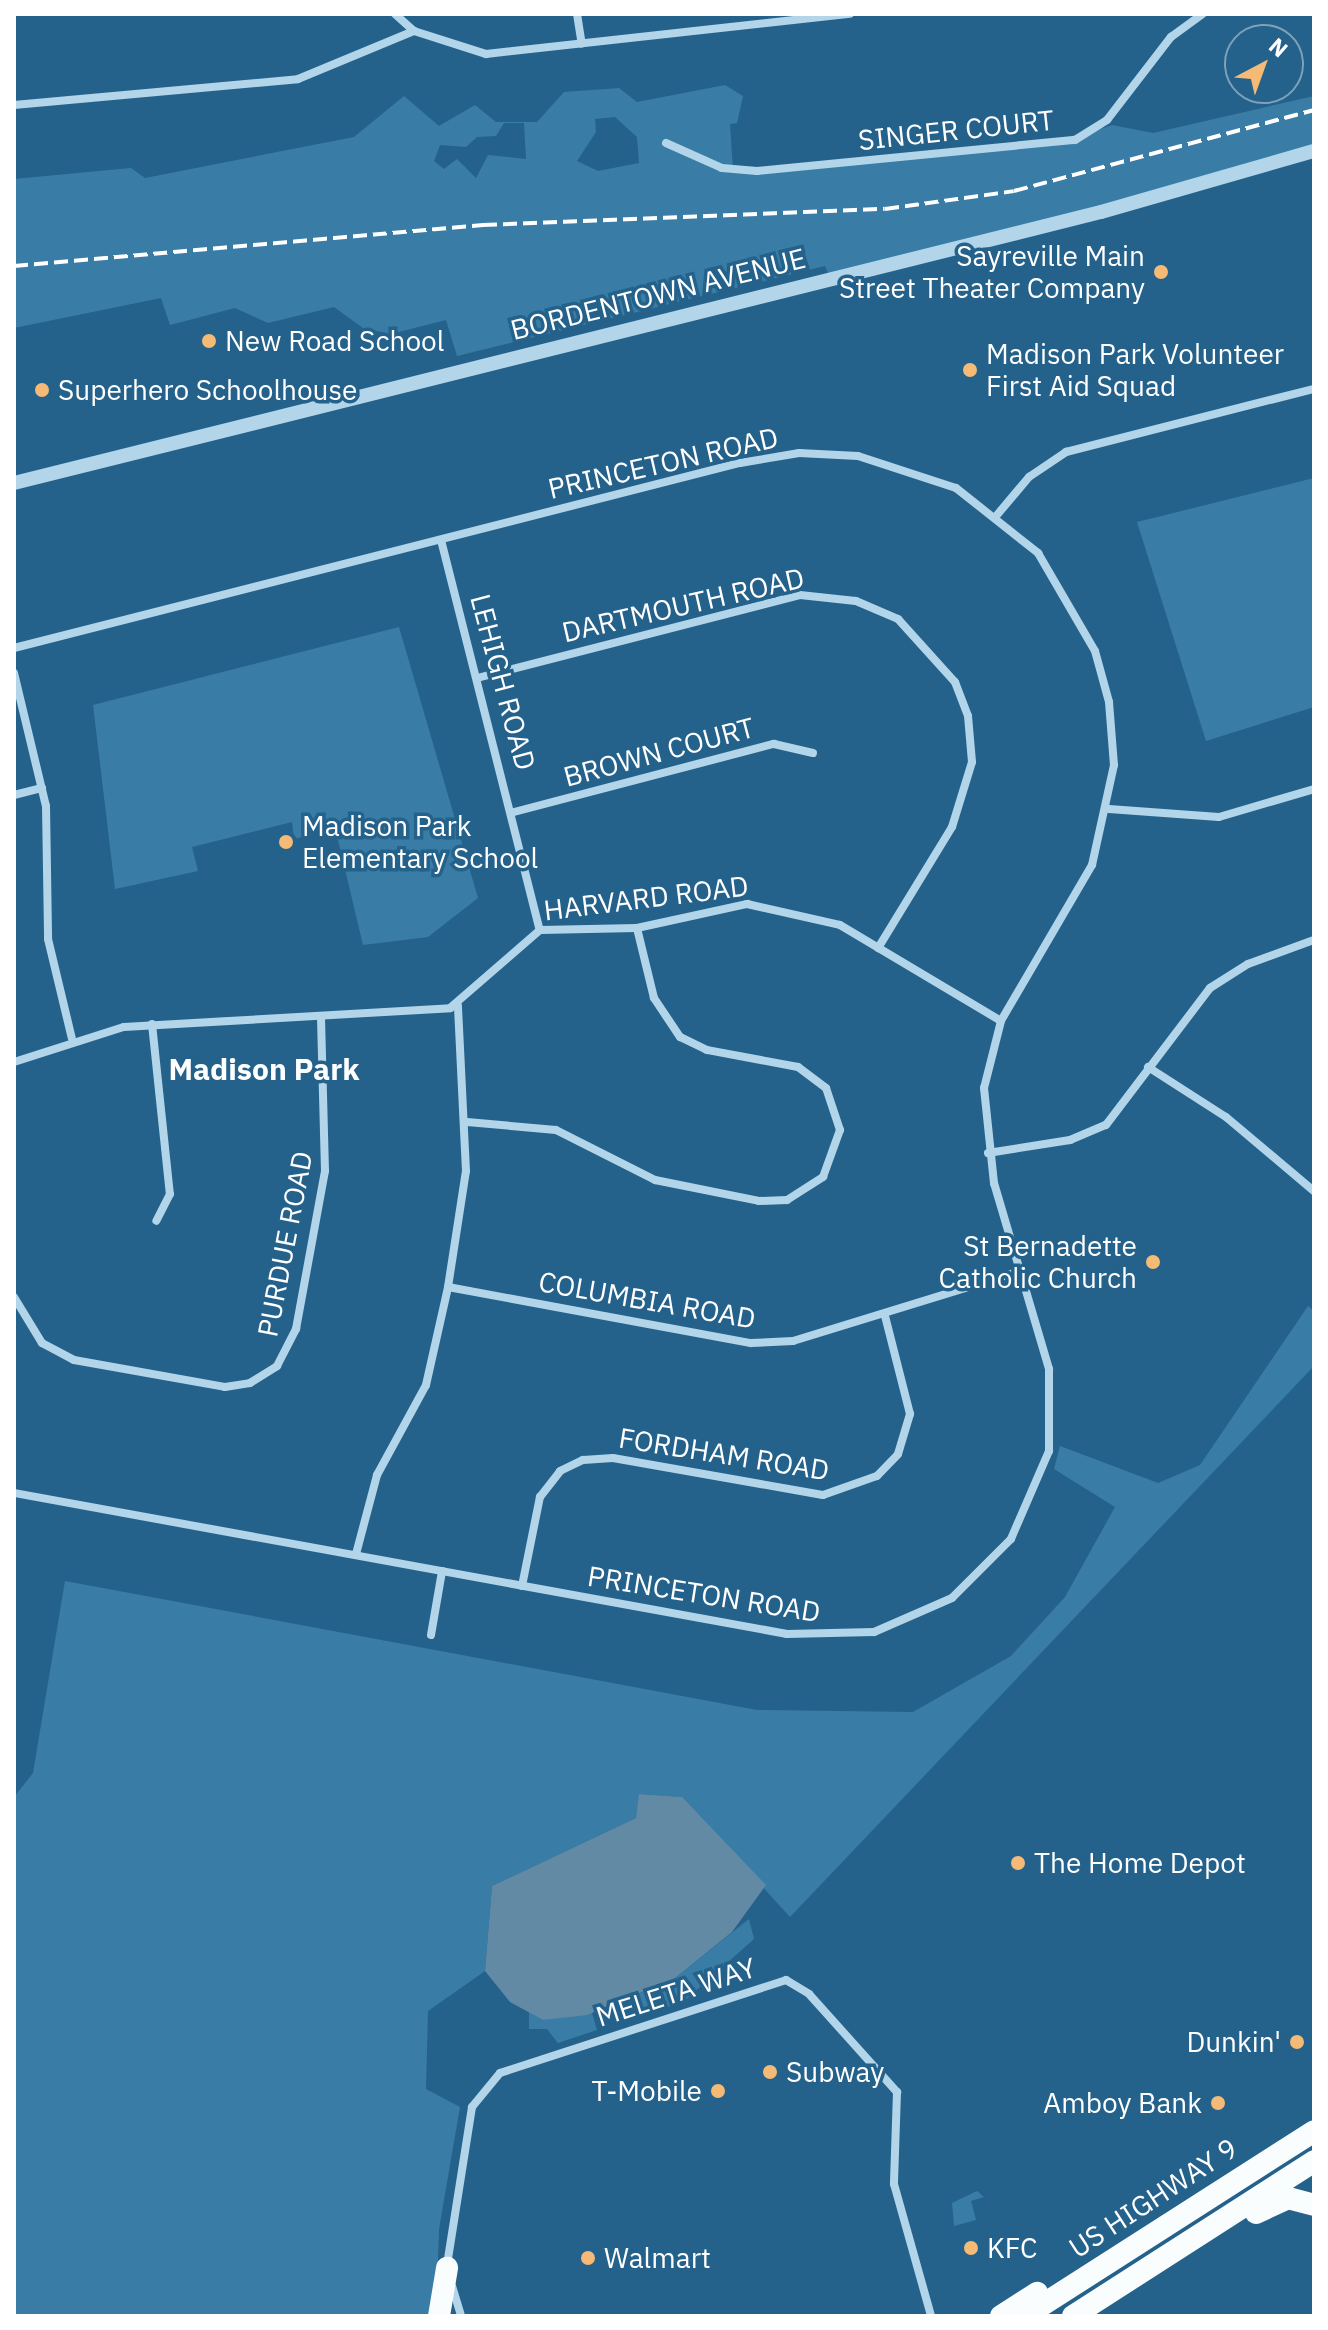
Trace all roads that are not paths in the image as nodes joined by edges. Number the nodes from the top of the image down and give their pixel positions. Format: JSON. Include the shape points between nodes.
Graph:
{"nodes":[{"id":1,"x":395,"y":14,"type":"edge"},
{"id":2,"x":577,"y":14,"type":"edge"},
{"id":3,"x":850,"y":14,"type":"edge"},
{"id":4,"x":1203,"y":14,"type":"edge"},
{"id":5,"x":414,"y":31,"type":"junction"},
{"id":6,"x":582,"y":44,"type":"junction"},
{"id":7,"x":14,"y":105,"type":"edge"},
{"id":8,"x":666,"y":143,"type":"dead end"},
{"id":9,"x":1314,"y":151,"type":"edge"},
{"id":10,"x":1314,"y":389,"type":"edge"},
{"id":11,"x":14,"y":483,"type":"edge"},
{"id":12,"x":997,"y":515,"type":"junction"},
{"id":13,"x":441,"y":540,"type":"junction"},
{"id":14,"x":14,"y":648,"type":"edge"},
{"id":15,"x":14,"y":673,"type":"edge"},
{"id":16,"x":481,"y":677,"type":"junction"},
{"id":17,"x":813,"y":753,"type":"dead end"},
{"id":18,"x":42,"y":788,"type":"junction"},
{"id":19,"x":1314,"y":789,"type":"edge"},
{"id":20,"x":14,"y":795,"type":"edge"},
{"id":21,"x":1109,"y":809,"type":"junction"},
{"id":22,"x":514,"y":812,"type":"junction"},
{"id":23,"x":637,"y":928,"type":"junction"},
{"id":24,"x":540,"y":930,"type":"junction"},
{"id":25,"x":1314,"y":940,"type":"edge"},
{"id":26,"x":878,"y":948,"type":"junction"},
{"id":27,"x":458,"y":1005,"type":"junction"},
{"id":28,"x":321,"y":1016,"type":"junction"},
{"id":29,"x":1001,"y":1021,"type":"junction"},
{"id":30,"x":152,"y":1024,"type":"junction"},
{"id":31,"x":72,"y":1039,"type":"junction"},
{"id":32,"x":14,"y":1062,"type":"edge"},
{"id":33,"x":1148,"y":1067,"type":"junction"},
{"id":34,"x":467,"y":1122,"type":"junction"},
{"id":35,"x":988,"y":1153,"type":"junction"},
{"id":36,"x":1314,"y":1191,"type":"edge"},
{"id":37,"x":156,"y":1221,"type":"dead end"},
{"id":38,"x":1021,"y":1271,"type":"junction"},
{"id":39,"x":448,"y":1287,"type":"junction"},
{"id":40,"x":14,"y":1297,"type":"edge"},
{"id":41,"x":885,"y":1316,"type":"junction"},
{"id":42,"x":14,"y":1493,"type":"edge"},
{"id":43,"x":356,"y":1554,"type":"junction"},
{"id":44,"x":442,"y":1571,"type":"junction"},
{"id":45,"x":522,"y":1586,"type":"junction"},
{"id":46,"x":431,"y":1635,"type":"dead end"},
{"id":47,"x":1314,"y":2131,"type":"edge"},
{"id":48,"x":1314,"y":2161,"type":"edge"},
{"id":49,"x":1314,"y":2205,"type":"edge"},
{"id":50,"x":1128,"y":2250,"type":"junction"},
{"id":51,"x":1162,"y":2258,"type":"junction"},
{"id":52,"x":447,"y":2268,"type":"junction"},
{"id":53,"x":439,"y":2316,"type":"edge"},
{"id":54,"x":461,"y":2316,"type":"edge"},
{"id":55,"x":931,"y":2316,"type":"edge"},
{"id":56,"x":1001,"y":2316,"type":"edge"},
{"id":57,"x":1025,"y":2316,"type":"edge"},
{"id":58,"x":1073,"y":2316,"type":"edge"}],
"edges":[{"from":1,"to":5,"type":"street"},
{"from":2,"to":6,"type":"street"},
{"from":3,"to":6,"type":"street"},
{"from":4,"to":8,"type":"street","name":"SINGER COURT","via":[[1171,37],[1107,120],[1075,140],[757,171],[722,168]]},
{"from":5,"to":6,"type":"street","via":[[486,54]]},
{"from":5,"to":7,"type":"street","via":[[298,79]]},
{"from":9,"to":11,"type":"street","name":"BORDENTOWN AVENUE","via":[[1101,212]]},
{"from":10,"to":12,"type":"street","via":[[1066,452],[1029,477]]},
{"from":12,"to":13,"type":"street","name":"PRINCETON ROAD","via":[[946,483],[889,462],[799,453]]},
{"from":12,"to":21,"type":"street","name":"PRINCETON ROAD","via":[[1046,564],[1089,636],[1113,726]]},
{"from":13,"to":14,"type":"street","name":"PRINCETON ROAD"},
{"from":13,"to":16,"type":"street","name":"LEHIGH ROAD"},
{"from":15,"to":18,"type":"street"},
{"from":16,"to":22,"type":"street","name":"LEHIGH ROAD"},
{"from":16,"to":26,"type":"street","name":"DARTMOUTH ROAD","via":[[800,595],[856,601],[898,619],[955,682],[968,716],[972,762],[958,815]]},
{"from":17,"to":22,"type":"street","name":"BROWN COURT","via":[[774,744]]},
{"from":18,"to":20,"type":"street"},
{"from":18,"to":31,"type":"street","via":[[50,955]]},
{"from":19,"to":21,"type":"street","via":[[1219,817]]},
{"from":21,"to":29,"type":"street","name":"PRINCETON ROAD","via":[[1081,890]]},
{"from":22,"to":24,"type":"street","name":"LEHIGH ROAD"},
{"from":23,"to":24,"type":"street","name":"HARVARD ROAD"},
{"from":23,"to":26,"type":"street","name":"HARVARD ROAD","via":[[705,910],[769,905],[826,919]]},
{"from":23,"to":34,"type":"street","via":[[654,998],[680,1037],[707,1050],[798,1067],[826,1088],[840,1130],[823,1177],[787,1200],[759,1201],[655,1180],[556,1130]]},
{"from":24,"to":27,"type":"street","name":"HARVARD ROAD"},
{"from":25,"to":33,"type":"street","via":[[1248,964],[1210,988]]},
{"from":26,"to":29,"type":"street","name":"HARVARD ROAD"},
{"from":27,"to":28,"type":"street"},
{"from":27,"to":34,"type":"street"},
{"from":28,"to":30,"type":"street"},
{"from":28,"to":40,"type":"street","name":"PURDUE ROAD","via":[[325,1171],[296,1329],[277,1366],[250,1383],[225,1387],[74,1360],[42,1343]]},
{"from":29,"to":35,"type":"street","name":"PRINCETON ROAD","via":[[984,1088]]},
{"from":30,"to":31,"type":"street"},
{"from":30,"to":37,"type":"street","via":[[170,1194]]},
{"from":31,"to":32,"type":"street"},
{"from":33,"to":35,"type":"street","via":[[1097,1131]]},
{"from":33,"to":36,"type":"street","via":[[1226,1117]]},
{"from":34,"to":39,"type":"street"},
{"from":35,"to":38,"type":"street","name":"PRINCETON ROAD"},
{"from":38,"to":41,"type":"street","name":"COLUMBIA ROAD"},
{"from":38,"to":45,"type":"street","name":"PRINCETON ROAD","via":[[1049,1369],[1049,1451],[1011,1539],[940,1606],[874,1632],[804,1636]]},
{"from":39,"to":41,"type":"street","name":"COLUMBIA ROAD","via":[[751,1343],[793,1341]]},
{"from":39,"to":43,"type":"street","via":[[426,1385],[377,1475]]},
{"from":41,"to":45,"type":"street","name":"FORDHAM ROAD","via":[[910,1414],[898,1454],[877,1476],[823,1495],[613,1458],[583,1460],[560,1471],[540,1497]]},
{"from":42,"to":43,"type":"street","name":"PRINCETON ROAD"},
{"from":43,"to":44,"type":"street","name":"PRINCETON ROAD"},
{"from":44,"to":45,"type":"street","name":"PRINCETON ROAD"},
{"from":44,"to":46,"type":"street"},
{"from":47,"to":50,"type":"highway","name":"US HIGHWAY 9"},
{"from":48,"to":51,"type":"highway","name":"US HIGHWAY 9"},
{"from":49,"to":51,"type":"highway","via":[[1277,2200]]},
{"from":50,"to":56,"type":"highway","via":[[1086,2262]]},
{"from":50,"to":57,"type":"highway","name":"US HIGHWAY 9"},
{"from":51,"to":58,"type":"highway","name":"US HIGHWAY 9"},
{"from":52,"to":53,"type":"highway"},
{"from":52,"to":54,"type":"street","name":"MELETA WAY"},
{"from":52,"to":55,"type":"street","name":"MELETA WAY","via":[[472,2107],[500,2073],[786,1980],[809,1994],[897,2092],[894,2184]]}]}
